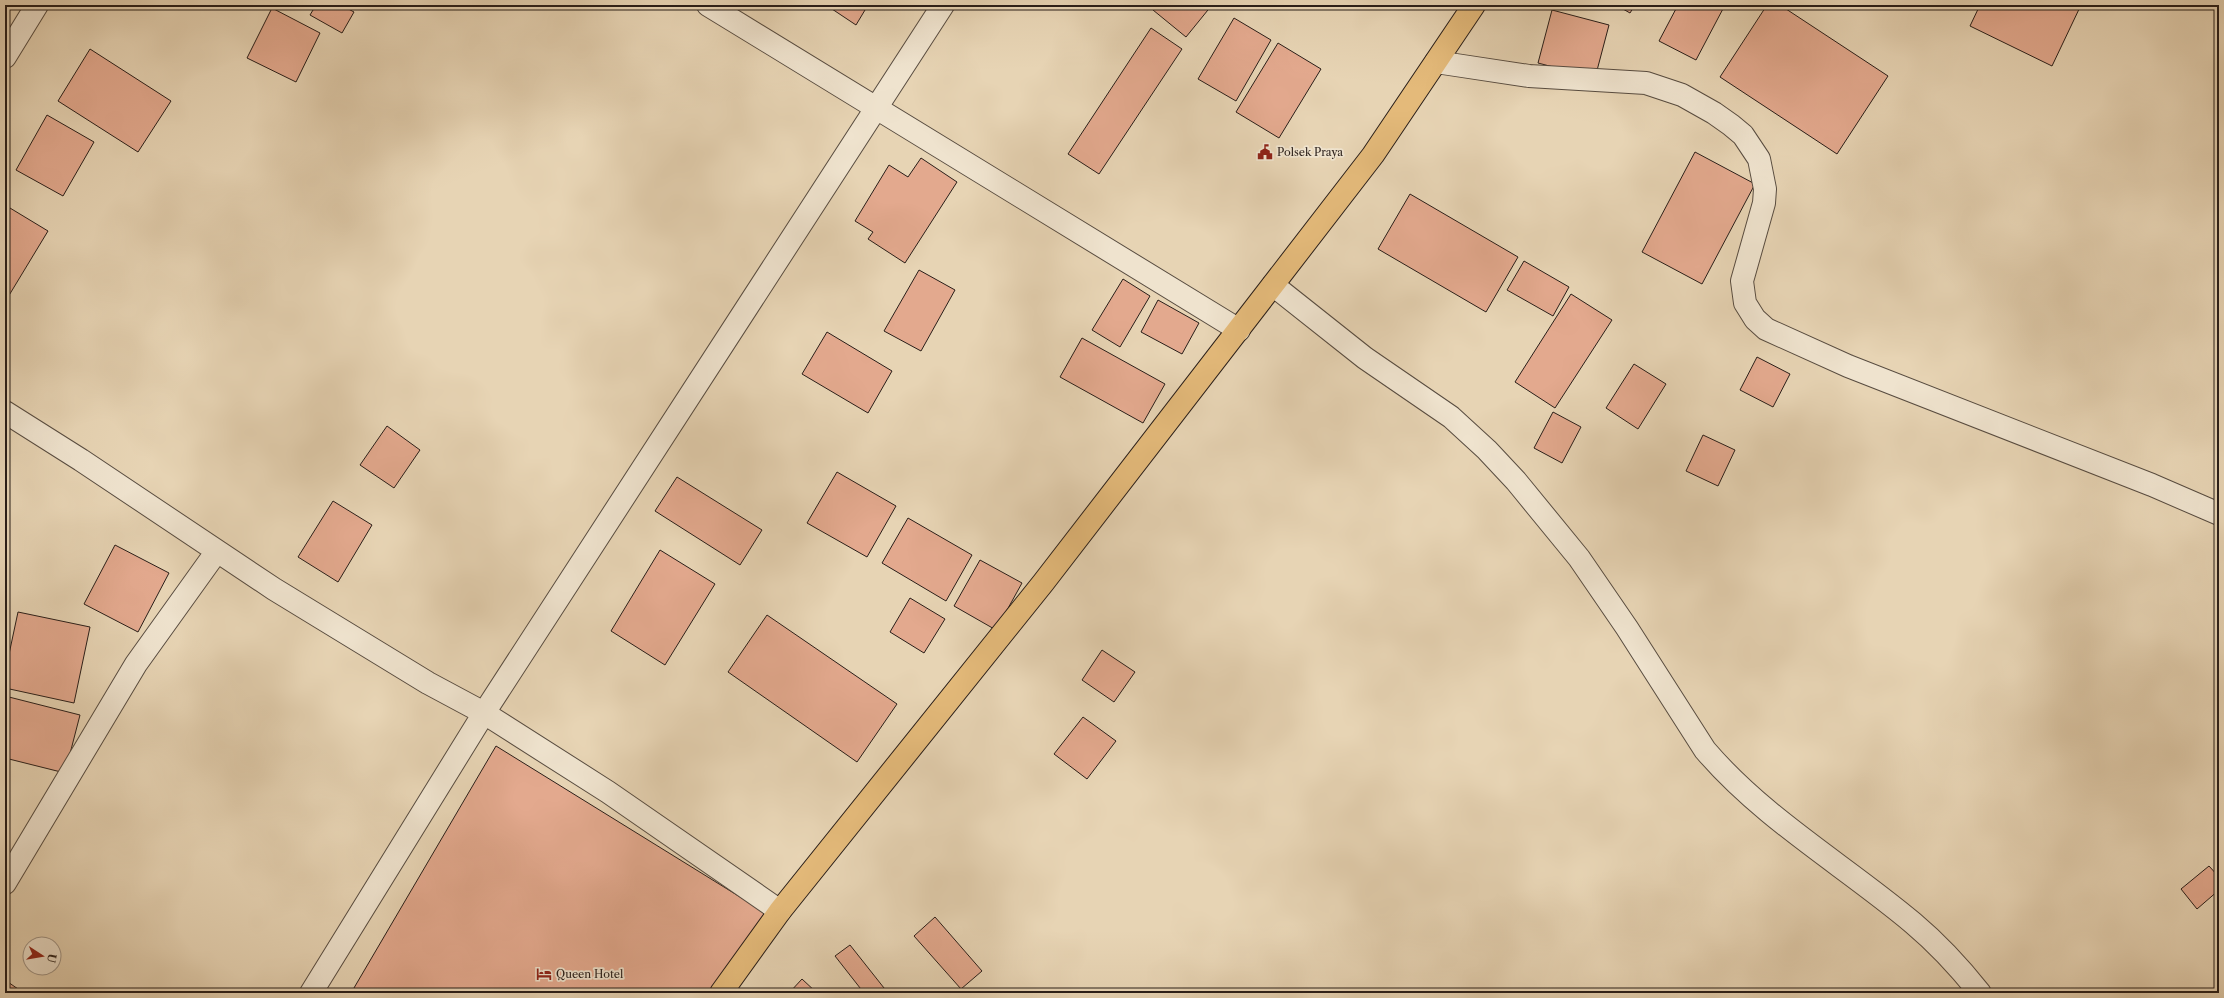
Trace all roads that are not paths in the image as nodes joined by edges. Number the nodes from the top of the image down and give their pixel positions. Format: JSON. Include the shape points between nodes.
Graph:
{"nodes":[{"id":1,"x":37,"y":5,"type":"edge"},
{"id":2,"x":708,"y":5,"type":"edge"},
{"id":3,"x":943,"y":5,"type":"edge"},
{"id":4,"x":1474,"y":5,"type":"edge"},
{"id":5,"x":5,"y":57,"type":"edge"},
{"id":6,"x":1436,"y":62,"type":"junction"},
{"id":7,"x":878,"y":108,"type":"junction"},
{"id":8,"x":1273,"y":285,"type":"junction"},
{"id":9,"x":1239,"y":330,"type":"junction"},
{"id":10,"x":5,"y":412,"type":"edge"},
{"id":11,"x":2219,"y":514,"type":"edge"},
{"id":12,"x":217,"y":551,"type":"junction"},
{"id":13,"x":484,"y":713,"type":"junction"},
{"id":14,"x":5,"y":883,"type":"edge"},
{"id":15,"x":780,"y":911,"type":"junction"},
{"id":16,"x":311,"y":993,"type":"edge"},
{"id":17,"x":721,"y":993,"type":"edge"},
{"id":18,"x":1980,"y":993,"type":"edge"}],
"edges":[{"from":1,"to":5,"type":"street"},
{"from":2,"to":7,"type":"street"},
{"from":3,"to":7,"type":"street"},
{"from":4,"to":6,"type":"main road"},
{"from":6,"to":8,"type":"main road","via":[[1373,155]]},
{"from":6,"to":11,"type":"street","via":[[1529,76],[1646,83],[1682,95],[1714,113],[1743,135],[1759,160],[1763,174],[1764,203],[1742,289],[1748,309],[1766,329],[1848,366],[2152,485]]},
{"from":7,"to":9,"type":"street"},
{"from":7,"to":13,"type":"street"},
{"from":8,"to":9,"type":"main road"},
{"from":8,"to":18,"type":"street","via":[[1365,358],[1450,417],[1487,450],[1579,558],[1705,750],[1718,765],[1772,814],[1913,923],[1958,966]]},
{"from":9,"to":15,"type":"main road","via":[[1038,590]]},
{"from":10,"to":12,"type":"street"},
{"from":12,"to":13,"type":"street","via":[[428,683]]},
{"from":12,"to":14,"type":"street","via":[[136,664]]},
{"from":13,"to":15,"type":"street","via":[[614,796]]},
{"from":13,"to":16,"type":"street"},
{"from":15,"to":17,"type":"main road"}]}
